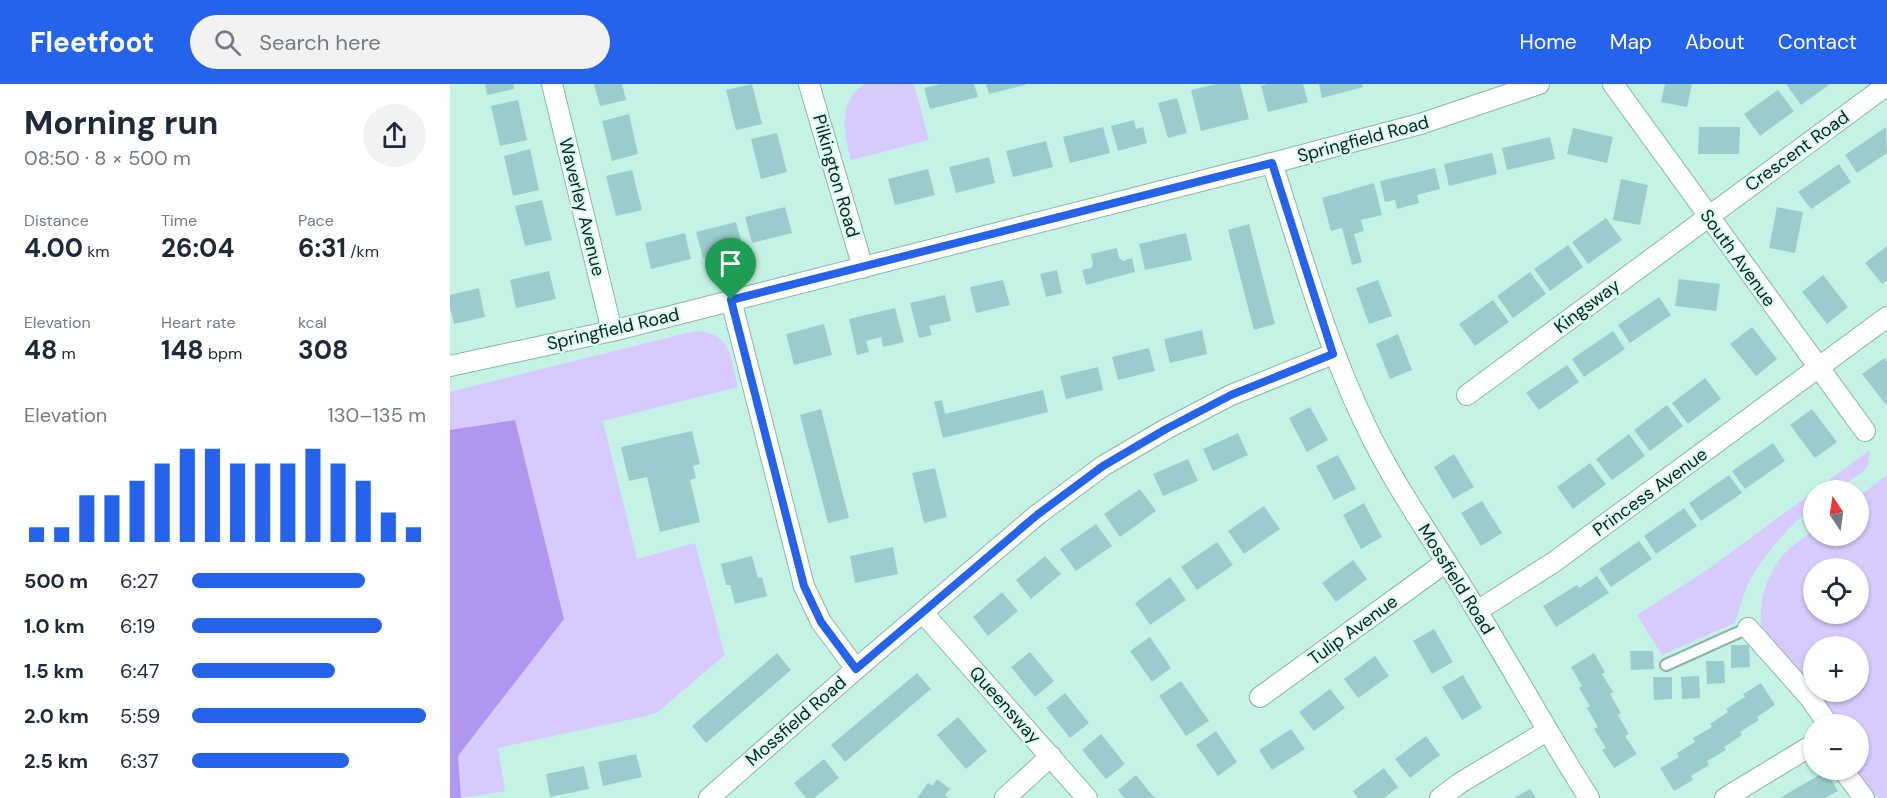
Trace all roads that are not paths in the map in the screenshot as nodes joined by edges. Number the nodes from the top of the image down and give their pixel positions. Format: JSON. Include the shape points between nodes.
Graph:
{"nodes":[{"id":1,"x":552,"y":84,"type":"edge"},
{"id":2,"x":810,"y":84,"type":"edge"},
{"id":3,"x":1539,"y":84,"type":"edge"},
{"id":4,"x":1612,"y":84,"type":"edge"},
{"id":5,"x":1887,"y":85,"type":"edge"},
{"id":6,"x":1272,"y":163,"type":"junction"},
{"id":7,"x":1707,"y":216,"type":"junction"},
{"id":8,"x":863,"y":268,"type":"junction"},
{"id":9,"x":731,"y":300,"type":"junction"},
{"id":10,"x":1887,"y":317,"type":"edge"},
{"id":11,"x":612,"y":331,"type":"junction"},
{"id":12,"x":1333,"y":354,"type":"junction"},
{"id":13,"x":450,"y":366,"type":"edge"},
{"id":14,"x":1819,"y":368,"type":"junction"},
{"id":15,"x":1467,"y":395,"type":"dead end"},
{"id":16,"x":1865,"y":431,"type":"dead end"},
{"id":17,"x":1446,"y":562,"type":"junction"},
{"id":18,"x":1477,"y":611,"type":"junction"},
{"id":19,"x":923,"y":613,"type":"junction"},
{"id":20,"x":1748,"y":628,"type":"joint"},
{"id":21,"x":1666,"y":665,"type":"dead end"},
{"id":22,"x":856,"y":669,"type":"junction"},
{"id":23,"x":1260,"y":697,"type":"dead end"},
{"id":24,"x":1821,"y":714,"type":"edge"},
{"id":25,"x":1547,"y":731,"type":"junction"},
{"id":26,"x":1803,"y":751,"type":"edge"},
{"id":27,"x":1051,"y":756,"type":"junction"},
{"id":28,"x":1850,"y":780,"type":"edge"},
{"id":29,"x":709,"y":798,"type":"edge"},
{"id":30,"x":1005,"y":798,"type":"edge"},
{"id":31,"x":1087,"y":798,"type":"edge"},
{"id":32,"x":1440,"y":798,"type":"edge"},
{"id":33,"x":1590,"y":798,"type":"edge"},
{"id":34,"x":1725,"y":798,"type":"edge"},
{"id":35,"x":1864,"y":798,"type":"edge"}],
"edges":[{"from":1,"to":11,"type":"street","name":"Waverley Avenue"},
{"from":2,"to":8,"type":"street","name":"Pilkington Road"},
{"from":3,"to":6,"type":"street","name":"Springfield Road","via":[[1420,124]]},
{"from":4,"to":7,"type":"street","name":"South Avenue"},
{"from":5,"to":7,"type":"street","name":"Crescent Road"},
{"from":6,"to":8,"type":"street","name":"Springfield Road"},
{"from":6,"to":12,"type":"street","name":"Mossfield Road"},
{"from":7,"to":14,"type":"street","name":"South Avenue"},
{"from":7,"to":15,"type":"street","name":"Kingsway"},
{"from":8,"to":9,"type":"street","name":"Springfield Road"},
{"from":9,"to":11,"type":"street","name":"Springfield Road"},
{"from":9,"to":22,"type":"street","via":[[804,586],[821,622]]},
{"from":10,"to":14,"type":"street"},
{"from":11,"to":13,"type":"street","name":"Springfield Road"},
{"from":12,"to":17,"type":"street","name":"Mossfield Road","via":[[1389,469]]},
{"from":12,"to":19,"type":"street","name":"Mossfield Road","via":[[1231,395],[1103,466],[1037,515]]},
{"from":14,"to":16,"type":"street","name":"South Avenue"},
{"from":14,"to":18,"type":"street","name":"Princess Avenue","via":[[1554,562]]},
{"from":17,"to":18,"type":"street","name":"Mossfield Road"},
{"from":17,"to":23,"type":"street","name":"Tulip Avenue"},
{"from":18,"to":25,"type":"street","name":"Mossfield Road"},
{"from":19,"to":22,"type":"street","name":"Mossfield Road"},
{"from":19,"to":27,"type":"street","name":"Queensway"},
{"from":20,"to":21,"type":"lane"},
{"from":20,"to":24,"type":"street"},
{"from":22,"to":29,"type":"street","name":"Mossfield Road"},
{"from":25,"to":32,"type":"street"},
{"from":25,"to":33,"type":"street","name":"Mossfield Road"},
{"from":26,"to":34,"type":"street"},
{"from":27,"to":30,"type":"street"},
{"from":27,"to":31,"type":"street","name":"Queensway"},
{"from":28,"to":35,"type":"street"}]}
